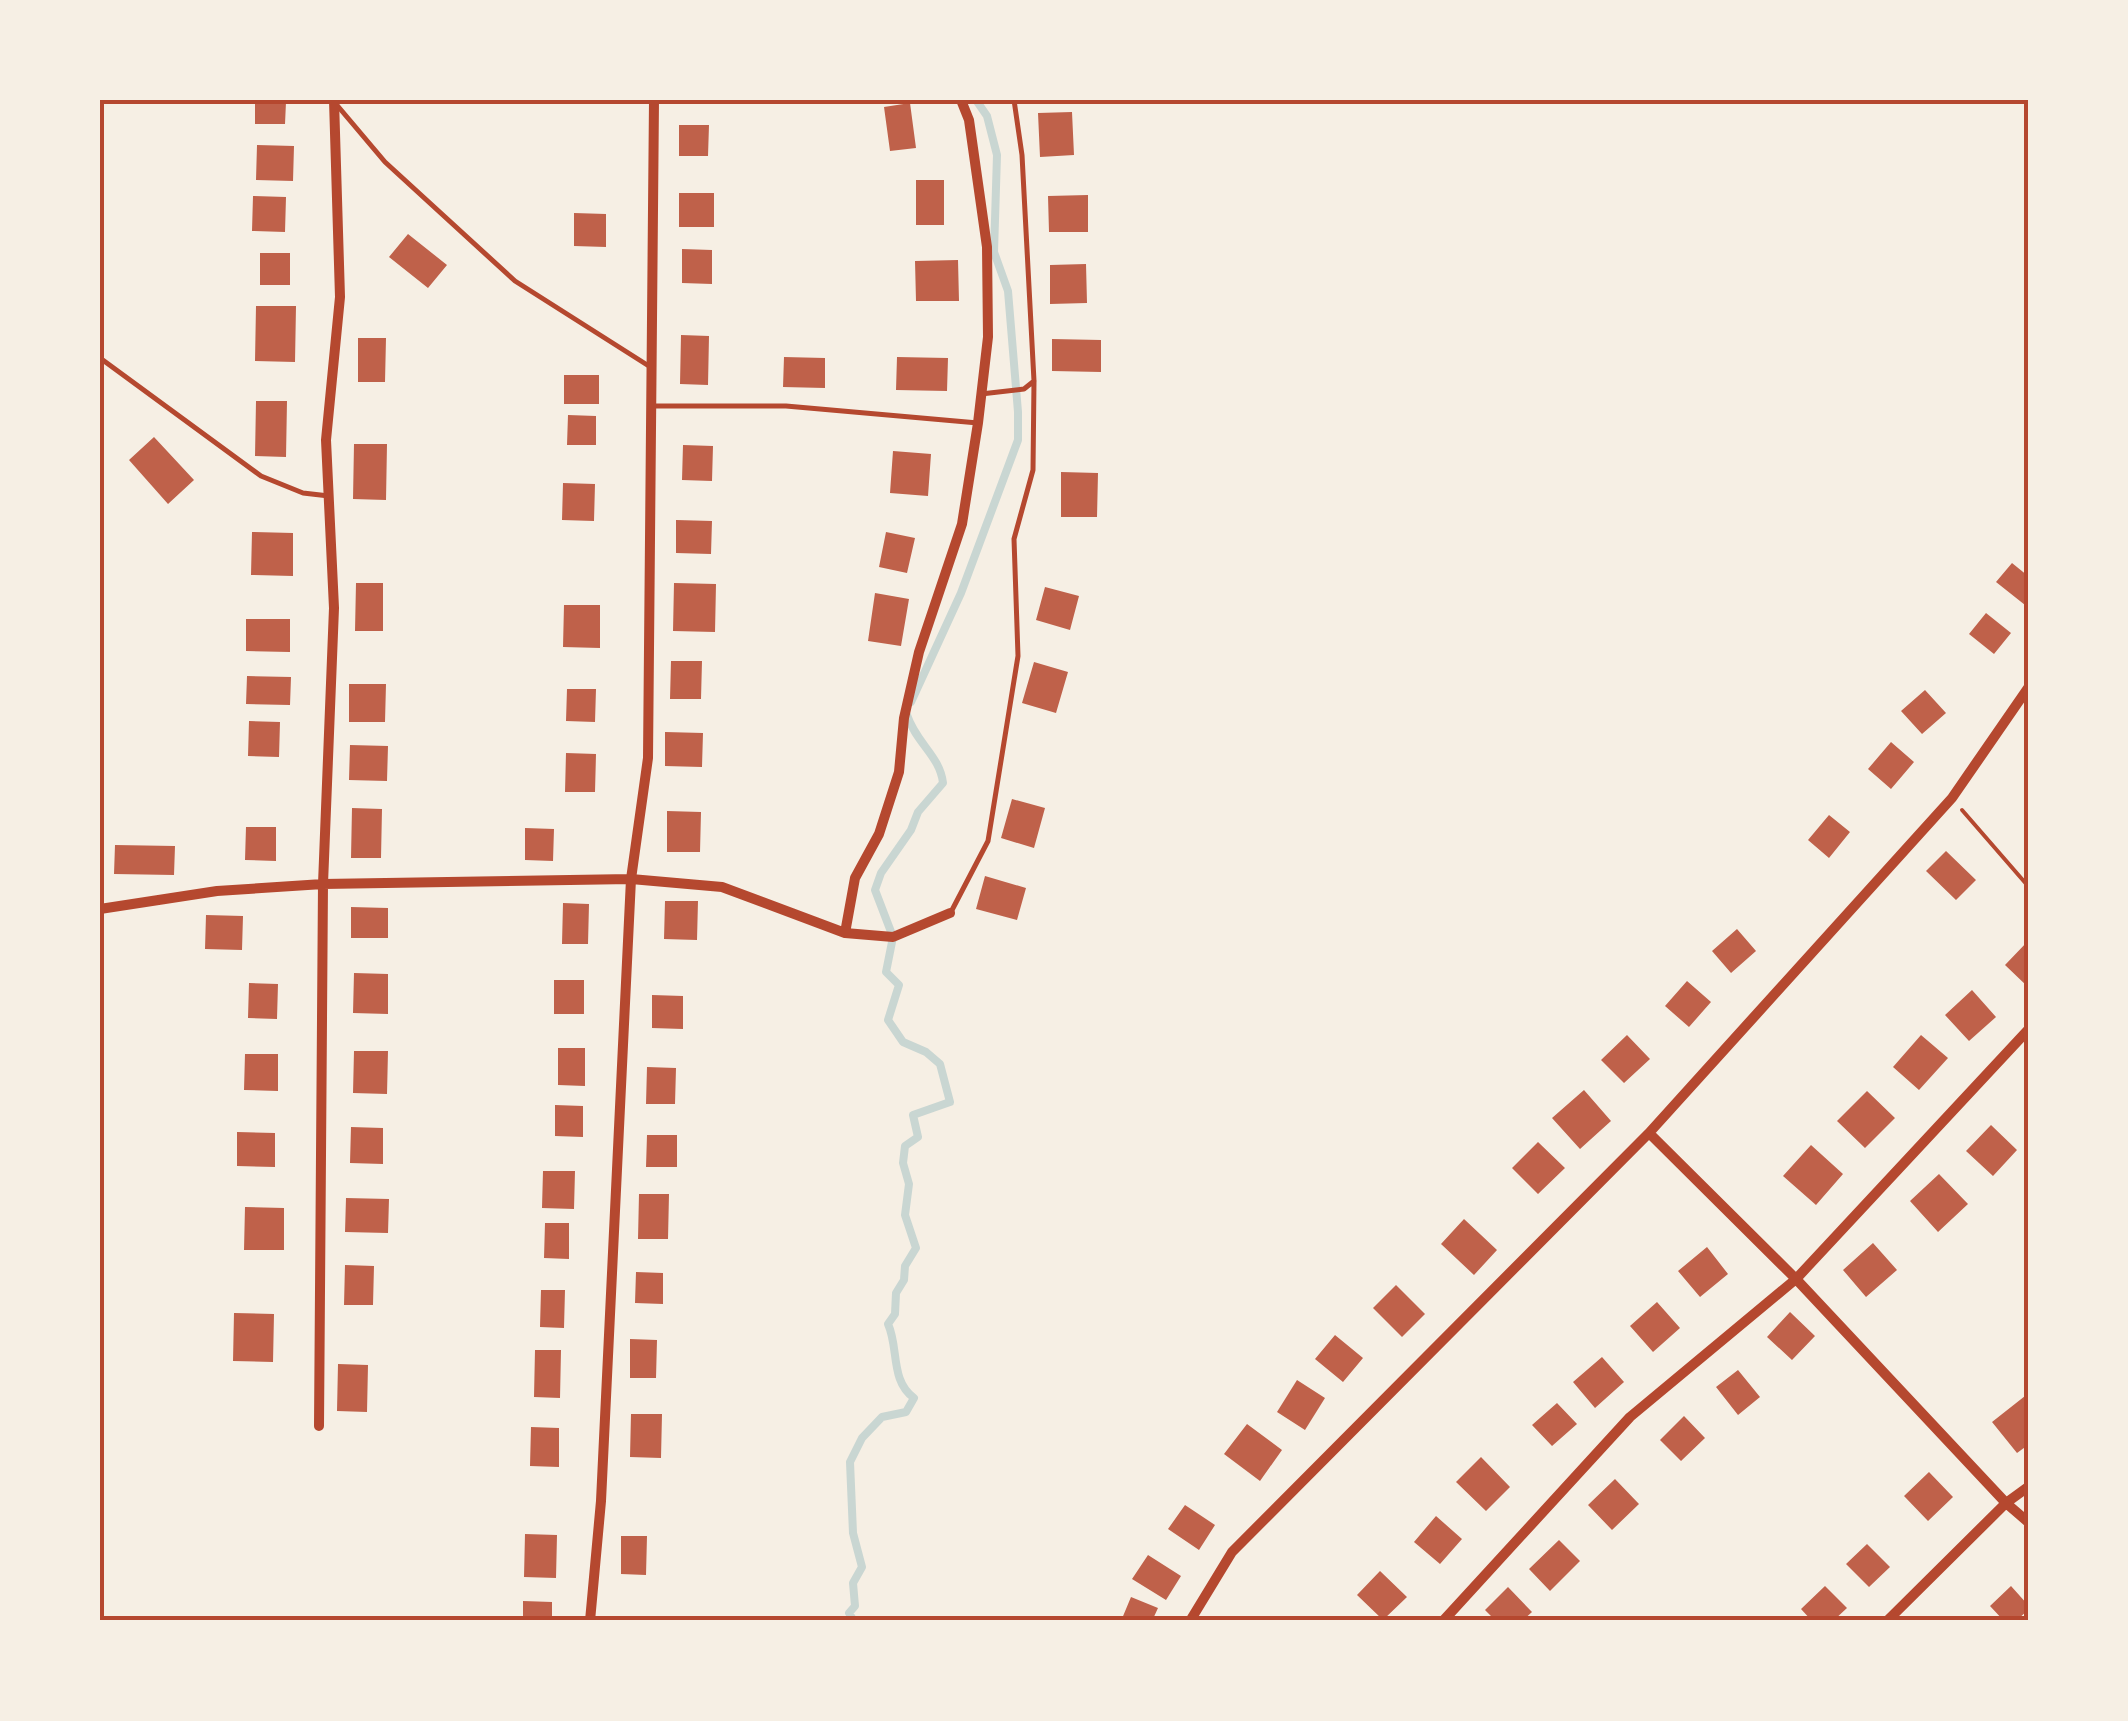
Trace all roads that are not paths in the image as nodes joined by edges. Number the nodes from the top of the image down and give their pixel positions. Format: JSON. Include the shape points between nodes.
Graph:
{"nodes":[{"id":1,"x":654,"y":100,"type":"edge"},
{"id":2,"x":961,"y":100,"type":"edge"},
{"id":3,"x":1014,"y":100,"type":"edge"},
{"id":4,"x":334,"y":101,"type":"edge"},
{"id":5,"x":100,"y":358,"type":"edge"},
{"id":6,"x":653,"y":368,"type":"junction"},
{"id":7,"x":1034,"y":380,"type":"junction"},
{"id":8,"x":981,"y":394,"type":"junction"},
{"id":9,"x":652,"y":406,"type":"junction"},
{"id":10,"x":978,"y":423,"type":"junction"},
{"id":11,"x":329,"y":496,"type":"junction"},
{"id":12,"x":2028,"y":688,"type":"edge"},
{"id":13,"x":631,"y":879,"type":"junction"},
{"id":14,"x":323,"y":884,"type":"junction"},
{"id":15,"x":100,"y":908,"type":"edge"},
{"id":16,"x":950,"y":913,"type":"joint"},
{"id":17,"x":845,"y":932,"type":"junction"},
{"id":18,"x":2028,"y":1030,"type":"edge"},
{"id":19,"x":1649,"y":1133,"type":"junction"},
{"id":20,"x":1796,"y":1279,"type":"junction"},
{"id":21,"x":319,"y":1426,"type":"dead end"},
{"id":22,"x":2028,"y":1486,"type":"edge"},
{"id":23,"x":2006,"y":1503,"type":"junction"},
{"id":24,"x":2028,"y":1522,"type":"edge"},
{"id":25,"x":590,"y":1621,"type":"edge"},
{"id":26,"x":1190,"y":1621,"type":"edge"},
{"id":27,"x":1443,"y":1621,"type":"edge"},
{"id":28,"x":1887,"y":1621,"type":"edge"}],
"edges":[{"from":1,"to":6,"type":"street"},
{"from":2,"to":8,"type":"street","via":[[987,247]]},
{"from":3,"to":7,"type":"lane"},
{"from":4,"to":6,"type":"lane","via":[[385,162],[515,281]]},
{"from":4,"to":11,"type":"street","via":[[340,297],[326,440]]},
{"from":5,"to":11,"type":"lane","via":[[260,476]]},
{"from":6,"to":9,"type":"street"},
{"from":7,"to":8,"type":"lane","via":[[1024,389]]},
{"from":7,"to":16,"type":"lane","via":[[1033,470],[1014,539],[1018,656],[988,840]]},
{"from":8,"to":10,"type":"street"},
{"from":9,"to":10,"type":"lane","via":[[786,406]]},
{"from":9,"to":13,"type":"street","via":[[648,758]]},
{"from":10,"to":17,"type":"street","via":[[962,524],[904,718],[899,772],[879,834],[854,878]]},
{"from":11,"to":14,"type":"street","via":[[334,608]]},
{"from":12,"to":19,"type":"street","via":[[1952,798]]},
{"from":13,"to":14,"type":"street"},
{"from":13,"to":17,"type":"street","via":[[722,887]]},
{"from":13,"to":25,"type":"street"},
{"from":14,"to":15,"type":"street"},
{"from":14,"to":21,"type":"street"},
{"from":16,"to":17,"type":"street","via":[[893,937]]},
{"from":18,"to":20,"type":"street"},
{"from":19,"to":20,"type":"street"},
{"from":19,"to":26,"type":"street","via":[[1232,1552]]},
{"from":20,"to":23,"type":"street"},
{"from":20,"to":27,"type":"street","via":[[1630,1417]]},
{"from":22,"to":23,"type":"street"},
{"from":23,"to":24,"type":"street"},
{"from":23,"to":28,"type":"street"}]}
